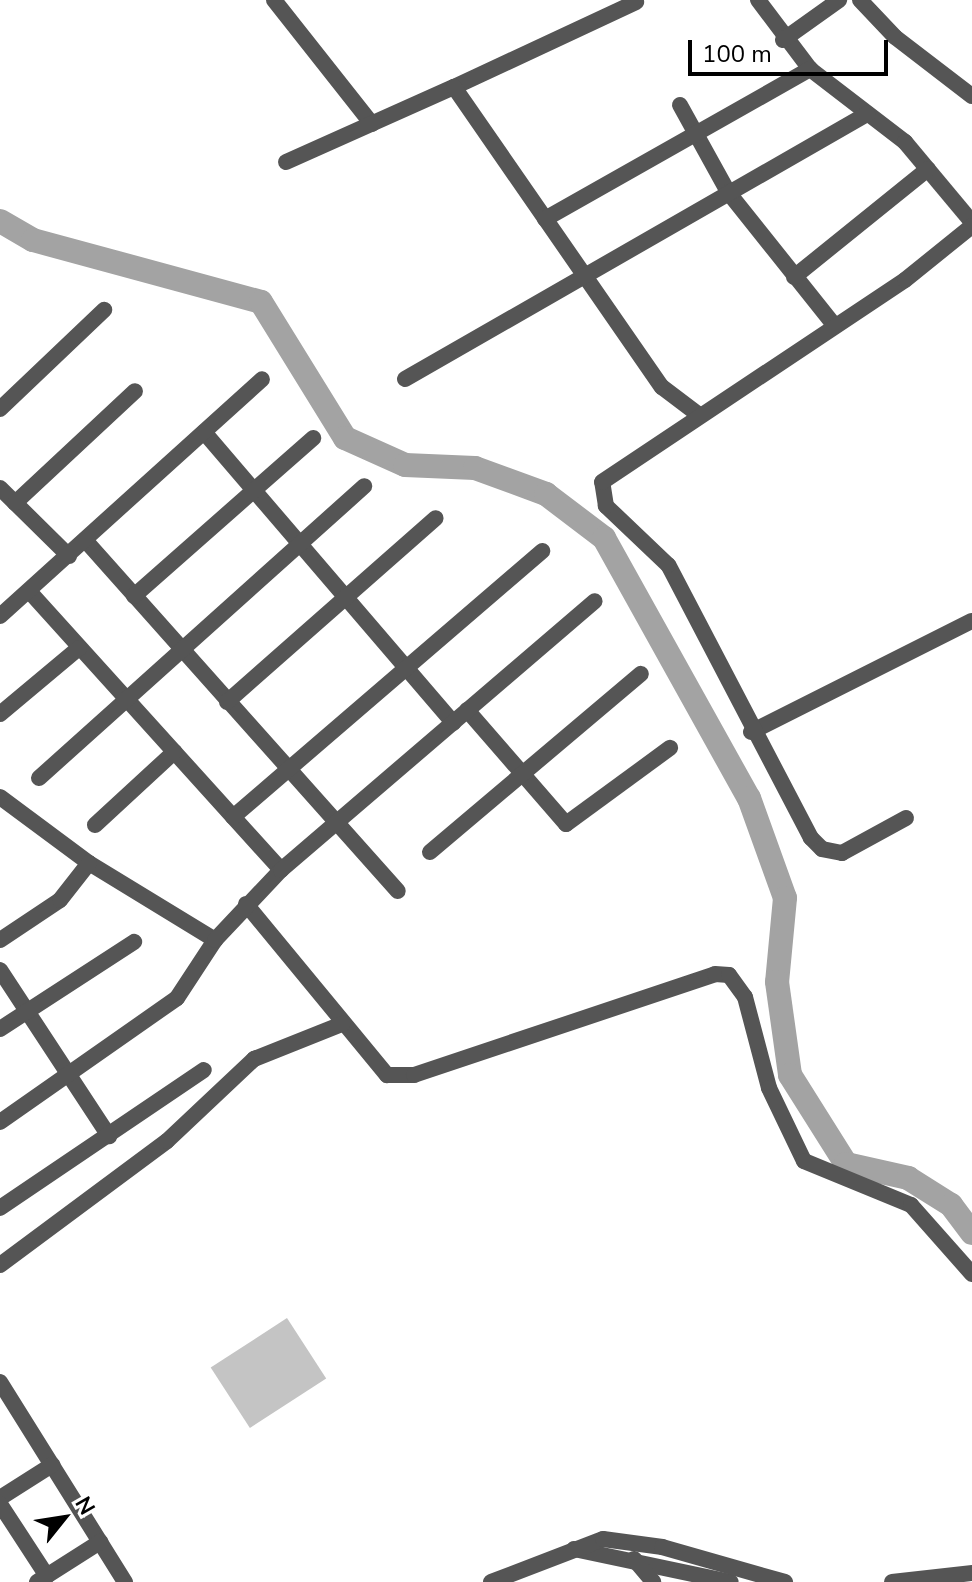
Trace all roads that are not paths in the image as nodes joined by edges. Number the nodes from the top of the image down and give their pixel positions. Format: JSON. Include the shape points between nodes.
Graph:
{"nodes":[{"id":1,"x":274,"y":0,"type":"edge"},
{"id":2,"x":758,"y":0,"type":"edge"},
{"id":3,"x":839,"y":0,"type":"edge"},
{"id":4,"x":860,"y":0,"type":"edge"},
{"id":5,"x":636,"y":2,"type":"edge"},
{"id":6,"x":783,"y":40,"type":"junction"},
{"id":7,"x":810,"y":69,"type":"junction"},
{"id":8,"x":454,"y":87,"type":"junction"},
{"id":9,"x":971,"y":94,"type":"edge"},
{"id":10,"x":680,"y":105,"type":"dead end"},
{"id":11,"x":867,"y":114,"type":"junction"},
{"id":12,"x":372,"y":124,"type":"junction"},
{"id":13,"x":695,"y":132,"type":"junction"},
{"id":14,"x":286,"y":162,"type":"dead end"},
{"id":15,"x":928,"y":169,"type":"junction"},
{"id":16,"x":728,"y":192,"type":"junction"},
{"id":17,"x":545,"y":219,"type":"junction"},
{"id":18,"x":972,"y":224,"type":"edge"},
{"id":19,"x":587,"y":272,"type":"junction"},
{"id":20,"x":794,"y":277,"type":"junction"},
{"id":21,"x":104,"y":310,"type":"dead end"},
{"id":22,"x":835,"y":326,"type":"junction"},
{"id":23,"x":262,"y":379,"type":"dead end"},
{"id":24,"x":405,"y":379,"type":"dead end"},
{"id":25,"x":135,"y":391,"type":"dead end"},
{"id":26,"x":3,"y":400,"type":"edge"},
{"id":27,"x":699,"y":415,"type":"junction"},
{"id":28,"x":204,"y":432,"type":"junction"},
{"id":29,"x":313,"y":438,"type":"dead end"},
{"id":30,"x":364,"y":486,"type":"dead end"},
{"id":31,"x":0,"y":488,"type":"edge"},
{"id":32,"x":255,"y":489,"type":"junction"},
{"id":33,"x":15,"y":503,"type":"junction"},
{"id":34,"x":436,"y":518,"type":"dead end"},
{"id":35,"x":85,"y":540,"type":"junction"},
{"id":36,"x":302,"y":543,"type":"junction"},
{"id":37,"x":542,"y":551,"type":"dead end"},
{"id":38,"x":69,"y":556,"type":"junction"},
{"id":39,"x":29,"y":591,"type":"junction"},
{"id":40,"x":134,"y":596,"type":"junction"},
{"id":41,"x":348,"y":596,"type":"junction"},
{"id":42,"x":595,"y":601,"type":"dead end"},
{"id":43,"x":2,"y":611,"type":"edge"},
{"id":44,"x":972,"y":621,"type":"edge"},
{"id":45,"x":79,"y":648,"type":"junction"},
{"id":46,"x":184,"y":653,"type":"junction"},
{"id":47,"x":409,"y":667,"type":"junction"},
{"id":48,"x":641,"y":674,"type":"dead end"},
{"id":49,"x":129,"y":702,"type":"junction"},
{"id":50,"x":227,"y":702,"type":"junction"},
{"id":51,"x":467,"y":710,"type":"junction"},
{"id":52,"x":0,"y":714,"type":"edge"},
{"id":53,"x":453,"y":723,"type":"junction"},
{"id":54,"x":751,"y":732,"type":"junction"},
{"id":55,"x":670,"y":748,"type":"dead end"},
{"id":56,"x":174,"y":752,"type":"junction"},
{"id":57,"x":284,"y":768,"type":"junction"},
{"id":58,"x":519,"y":773,"type":"junction"},
{"id":59,"x":39,"y":778,"type":"dead end"},
{"id":60,"x":0,"y":797,"type":"edge"},
{"id":61,"x":233,"y":817,"type":"junction"},
{"id":62,"x":906,"y":818,"type":"dead end"},
{"id":63,"x":334,"y":821,"type":"junction"},
{"id":64,"x":95,"y":825,"type":"dead end"},
{"id":65,"x":430,"y":852,"type":"dead end"},
{"id":66,"x":89,"y":863,"type":"junction"},
{"id":67,"x":281,"y":870,"type":"junction"},
{"id":68,"x":398,"y":891,"type":"dead end"},
{"id":69,"x":246,"y":904,"type":"junction"},
{"id":70,"x":0,"y":940,"type":"edge"},
{"id":71,"x":215,"y":940,"type":"junction"},
{"id":72,"x":134,"y":942,"type":"dead end"},
{"id":73,"x":0,"y":970,"type":"edge"},
{"id":74,"x":27,"y":1011,"type":"junction"},
{"id":75,"x":342,"y":1024,"type":"junction"},
{"id":76,"x":0,"y":1029,"type":"edge"},
{"id":77,"x":204,"y":1070,"type":"dead end"},
{"id":78,"x":70,"y":1077,"type":"junction"},
{"id":79,"x":0,"y":1122,"type":"edge"},
{"id":80,"x":109,"y":1136,"type":"junction"},
{"id":81,"x":0,"y":1208,"type":"edge"},
{"id":82,"x":0,"y":1265,"type":"edge"},
{"id":83,"x":972,"y":1274,"type":"edge"},
{"id":84,"x":0,"y":1382,"type":"edge"},
{"id":85,"x":52,"y":1465,"type":"junction"},
{"id":86,"x":0,"y":1498,"type":"edge"},
{"id":87,"x":0,"y":1504,"type":"edge"},
{"id":88,"x":100,"y":1542,"type":"junction"},
{"id":89,"x":569,"y":1548,"type":"junction"},
{"id":90,"x":634,"y":1559,"type":"junction"},
{"id":91,"x":972,"y":1573,"type":"edge"},
{"id":92,"x":42,"y":1579,"type":"edge"},
{"id":93,"x":125,"y":1582,"type":"edge"},
{"id":94,"x":491,"y":1582,"type":"edge"},
{"id":95,"x":653,"y":1582,"type":"edge"},
{"id":96,"x":731,"y":1582,"type":"edge"},
{"id":97,"x":785,"y":1582,"type":"edge"},
{"id":98,"x":892,"y":1582,"type":"edge"}],
"edges":[{"from":1,"to":12,"type":"street"},
{"from":2,"to":6,"type":"street"},
{"from":3,"to":6,"type":"street"},
{"from":4,"to":9,"type":"street","via":[[880,24]]},
{"from":5,"to":8,"type":"street"},
{"from":6,"to":7,"type":"street"},
{"from":7,"to":11,"type":"street"},
{"from":7,"to":13,"type":"street"},
{"from":8,"to":12,"type":"street"},
{"from":8,"to":17,"type":"street"},
{"from":10,"to":13,"type":"street"},
{"from":11,"to":15,"type":"street","via":[[905,142]]},
{"from":11,"to":16,"type":"street"},
{"from":12,"to":14,"type":"street"},
{"from":13,"to":16,"type":"street"},
{"from":13,"to":17,"type":"street"},
{"from":15,"to":18,"type":"street"},
{"from":15,"to":20,"type":"street"},
{"from":16,"to":19,"type":"street"},
{"from":16,"to":20,"type":"street"},
{"from":17,"to":19,"type":"street"},
{"from":18,"to":22,"type":"street"},
{"from":19,"to":24,"type":"street"},
{"from":19,"to":27,"type":"street","via":[[670,397]]},
{"from":20,"to":22,"type":"street"},
{"from":21,"to":26,"type":"street"},
{"from":22,"to":27,"type":"street"},
{"from":23,"to":28,"type":"street"},
{"from":25,"to":33,"type":"street"},
{"from":27,"to":54,"type":"street","via":[[602,482],[600,494],[668,565]]},
{"from":28,"to":32,"type":"street"},
{"from":28,"to":35,"type":"street"},
{"from":29,"to":32,"type":"street"},
{"from":30,"to":36,"type":"street"},
{"from":31,"to":33,"type":"street"},
{"from":32,"to":36,"type":"street"},
{"from":32,"to":40,"type":"street"},
{"from":33,"to":38,"type":"street"},
{"from":34,"to":41,"type":"street"},
{"from":35,"to":38,"type":"street"},
{"from":35,"to":40,"type":"street"},
{"from":36,"to":41,"type":"street"},
{"from":36,"to":46,"type":"street"},
{"from":37,"to":47,"type":"street"},
{"from":38,"to":39,"type":"street"},
{"from":39,"to":43,"type":"street"},
{"from":39,"to":45,"type":"street"},
{"from":40,"to":46,"type":"street"},
{"from":41,"to":47,"type":"street"},
{"from":41,"to":50,"type":"street"},
{"from":42,"to":51,"type":"street"},
{"from":44,"to":54,"type":"street"},
{"from":45,"to":49,"type":"street"},
{"from":45,"to":52,"type":"street"},
{"from":46,"to":49,"type":"street"},
{"from":46,"to":50,"type":"street"},
{"from":47,"to":53,"type":"street"},
{"from":47,"to":57,"type":"street"},
{"from":48,"to":58,"type":"street"},
{"from":49,"to":56,"type":"street"},
{"from":49,"to":59,"type":"street"},
{"from":50,"to":57,"type":"street"},
{"from":51,"to":53,"type":"street"},
{"from":51,"to":58,"type":"street"},
{"from":53,"to":63,"type":"street"},
{"from":54,"to":62,"type":"street","via":[[799,821],[822,849],[842,853]]},
{"from":55,"to":58,"type":"street","via":[[566,824]]},
{"from":56,"to":61,"type":"street"},
{"from":56,"to":64,"type":"street"},
{"from":57,"to":61,"type":"street"},
{"from":57,"to":63,"type":"street"},
{"from":58,"to":65,"type":"street"},
{"from":60,"to":66,"type":"street"},
{"from":61,"to":67,"type":"street"},
{"from":63,"to":67,"type":"street"},
{"from":63,"to":68,"type":"street"},
{"from":66,"to":70,"type":"street","via":[[60,900]]},
{"from":66,"to":71,"type":"street"},
{"from":67,"to":69,"type":"street"},
{"from":69,"to":71,"type":"street"},
{"from":69,"to":75,"type":"street","via":[[293,953]]},
{"from":71,"to":78,"type":"street","via":[[177,998]]},
{"from":72,"to":74,"type":"street"},
{"from":73,"to":74,"type":"street"},
{"from":74,"to":76,"type":"street"},
{"from":74,"to":78,"type":"street"},
{"from":75,"to":82,"type":"street","via":[[254,1059],[167,1141]]},
{"from":75,"to":83,"type":"street","via":[[387,1075],[414,1075],[715,974],[729,975],[745,997],[769,1088],[804,1161],[911,1205]]},
{"from":77,"to":80,"type":"street"},
{"from":78,"to":79,"type":"street"},
{"from":78,"to":80,"type":"street"},
{"from":80,"to":81,"type":"street"},
{"from":84,"to":85,"type":"street"},
{"from":85,"to":86,"type":"street"},
{"from":85,"to":88,"type":"street"},
{"from":87,"to":92,"type":"street"},
{"from":88,"to":92,"type":"street"},
{"from":88,"to":93,"type":"street"},
{"from":89,"to":90,"type":"street"},
{"from":89,"to":94,"type":"street"},
{"from":89,"to":97,"type":"street","via":[[603,1539],[629,1541]]},
{"from":90,"to":95,"type":"street"},
{"from":90,"to":96,"type":"street"},
{"from":91,"to":98,"type":"street"}]}
